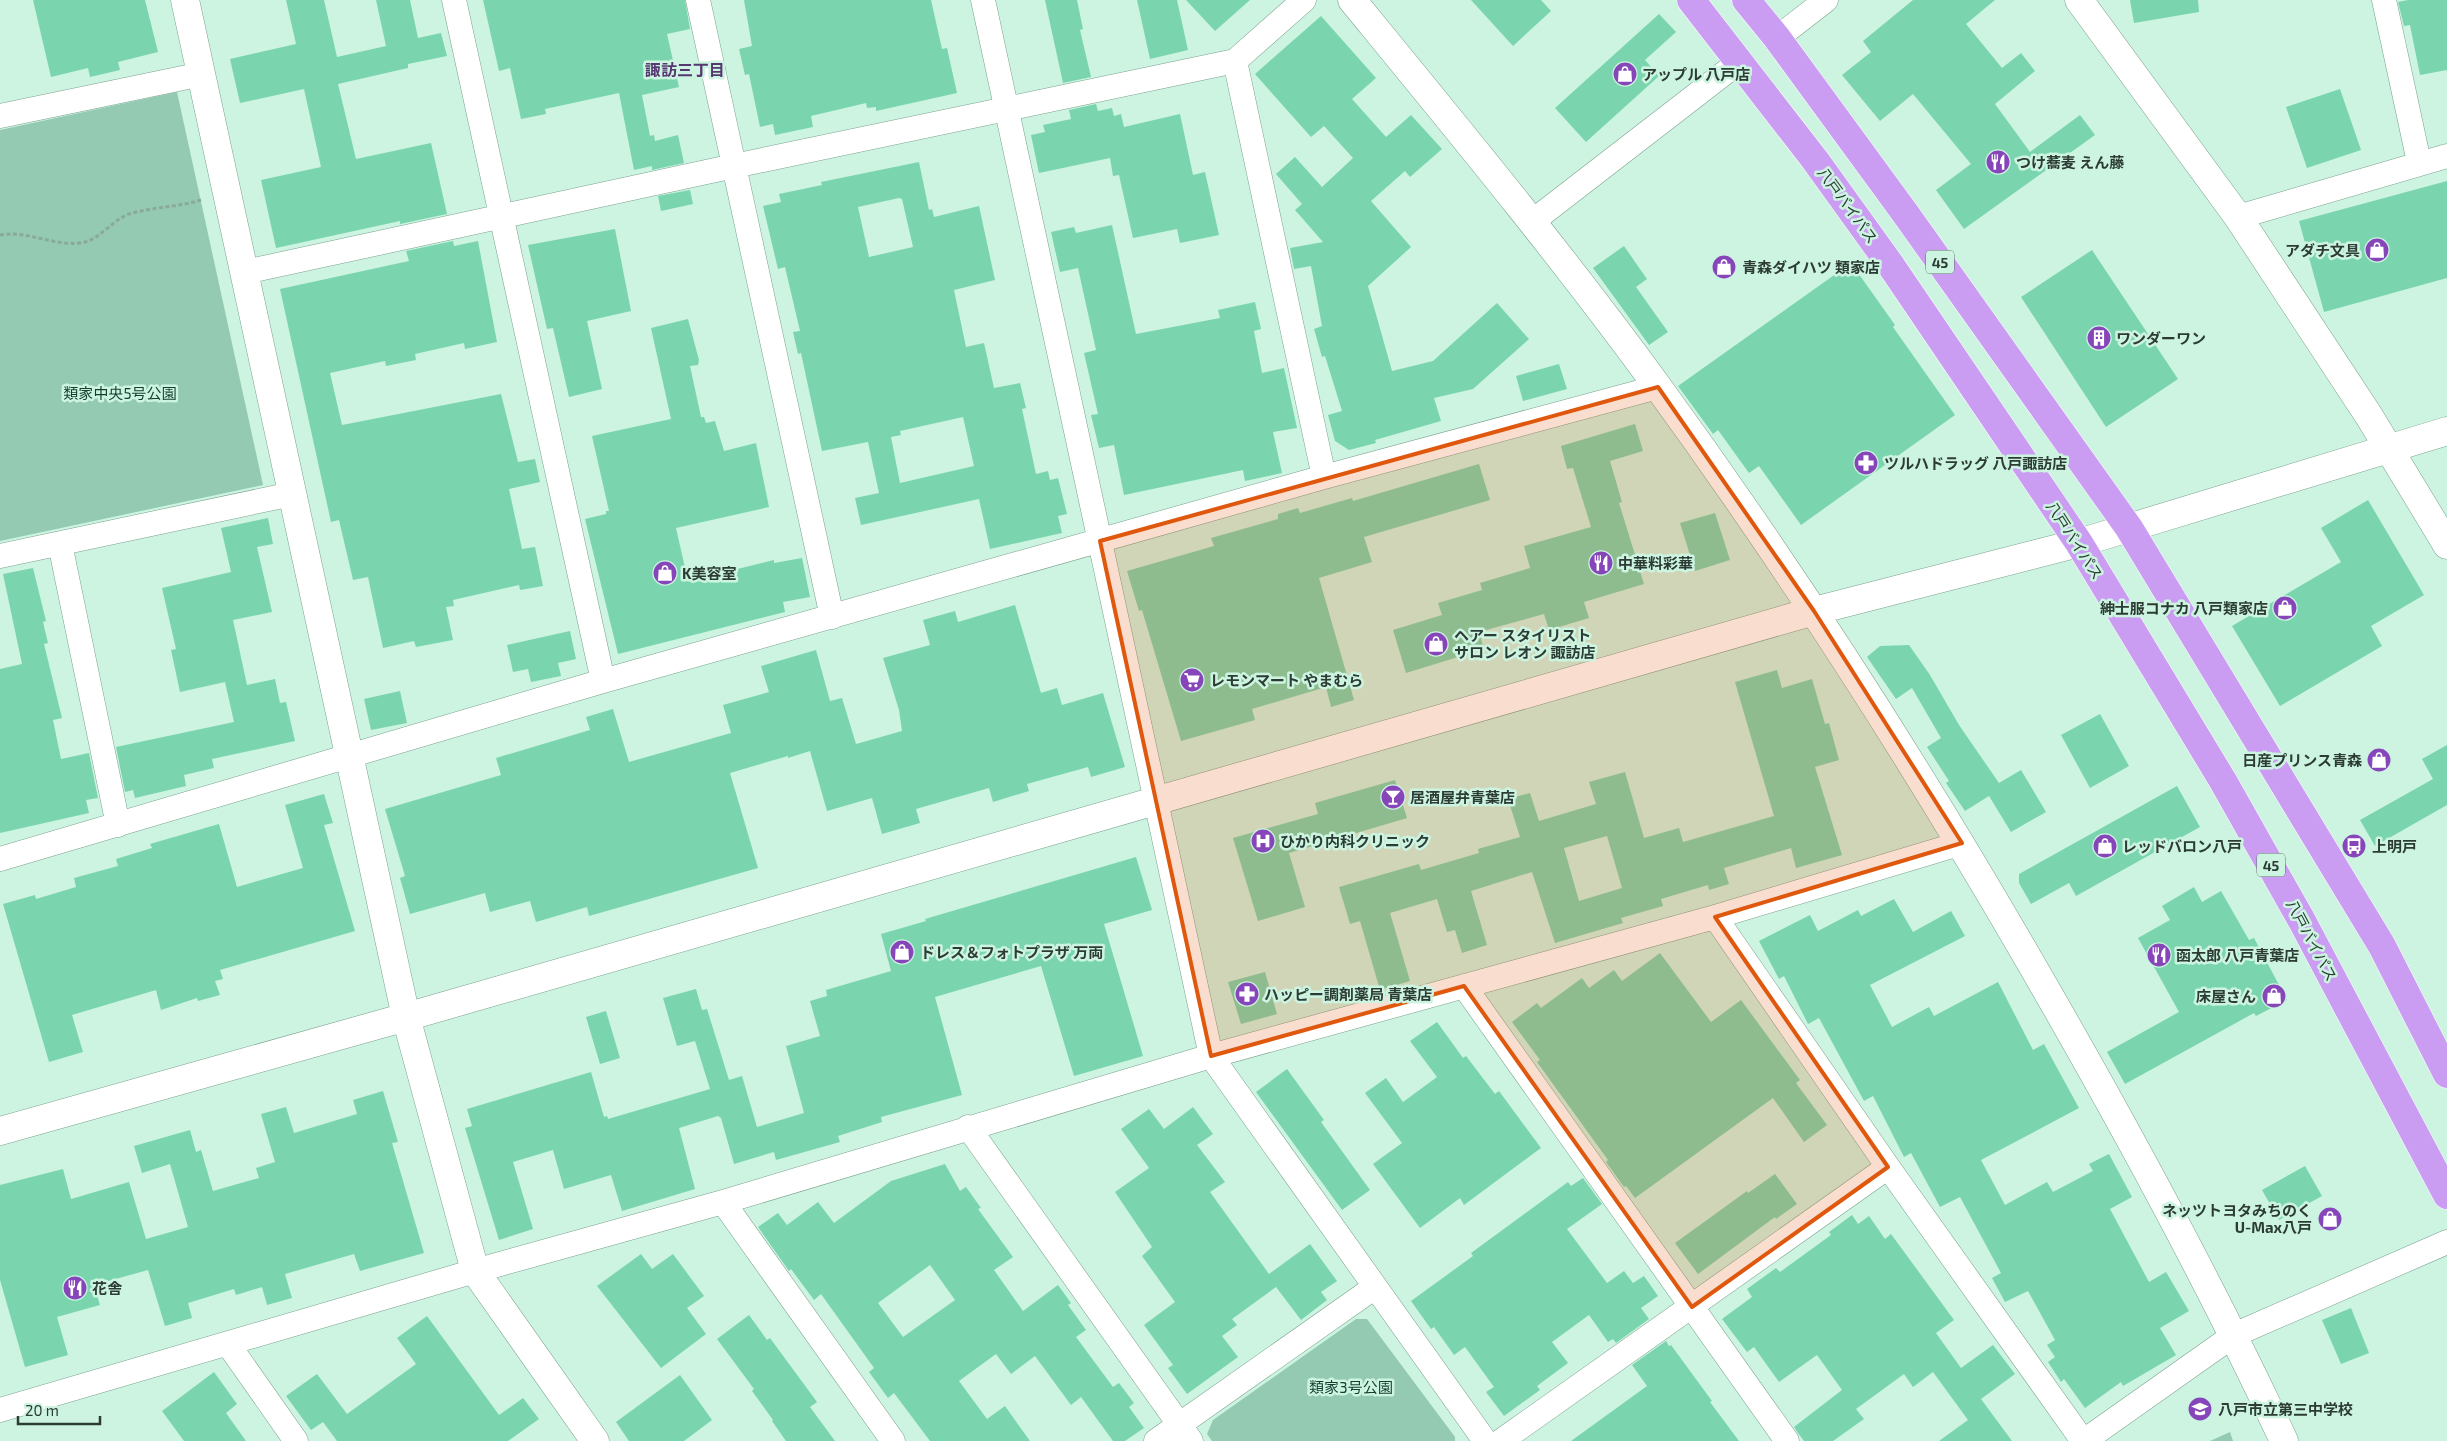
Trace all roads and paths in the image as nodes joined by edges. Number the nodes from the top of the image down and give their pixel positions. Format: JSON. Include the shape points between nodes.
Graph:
{"nodes":[{"id":1,"x":185,"y":0,"type":"edge"},
{"id":2,"x":454,"y":0,"type":"edge"},
{"id":3,"x":698,"y":0,"type":"edge"},
{"id":4,"x":983,"y":0,"type":"edge"},
{"id":5,"x":1304,"y":0,"type":"edge"},
{"id":6,"x":1352,"y":0,"type":"edge"},
{"id":7,"x":1691,"y":0,"type":"edge"},
{"id":8,"x":1746,"y":0,"type":"edge"},
{"id":9,"x":1826,"y":0,"type":"edge"},
{"id":10,"x":2079,"y":0,"type":"edge"},
{"id":11,"x":2384,"y":0,"type":"edge"},
{"id":12,"x":1776,"y":38,"type":"junction"},
{"id":13,"x":1235,"y":61,"type":"junction"},
{"id":14,"x":1740,"y":61,"type":"junction"},
{"id":15,"x":202,"y":74,"type":"junction"},
{"id":16,"x":1007,"y":109,"type":"junction"},
{"id":17,"x":0,"y":116,"type":"edge"},
{"id":18,"x":2447,"y":156,"type":"edge"},
{"id":19,"x":2419,"y":162,"type":"junction"},
{"id":20,"x":734,"y":166,"type":"junction"},
{"id":21,"x":209,"y":198,"type":"dead end"},
{"id":22,"x":501,"y":217,"type":"junction"},
{"id":23,"x":2238,"y":217,"type":"junction"},
{"id":24,"x":1533,"y":221,"type":"junction"},
{"id":25,"x":0,"y":235,"type":"edge"},
{"id":26,"x":244,"y":272,"type":"junction"},
{"id":27,"x":1658,"y":387,"type":"junction"},
{"id":28,"x":2447,"y":431,"type":"edge"},
{"id":29,"x":2388,"y":448,"type":"junction"},
{"id":30,"x":1324,"y":477,"type":"junction"},
{"id":31,"x":292,"y":494,"type":"junction"},
{"id":32,"x":2129,"y":528,"type":"junction"},
{"id":33,"x":1100,"y":541,"type":"junction"},
{"id":34,"x":60,"y":544,"type":"junction"},
{"id":35,"x":2079,"y":544,"type":"junction"},
{"id":36,"x":2447,"y":545,"type":"edge"},
{"id":37,"x":0,"y":556,"type":"edge"},
{"id":38,"x":1814,"y":611,"type":"junction"},
{"id":39,"x":832,"y":617,"type":"junction"},
{"id":40,"x":603,"y":681,"type":"junction"},
{"id":41,"x":350,"y":757,"type":"junction"},
{"id":42,"x":1154,"y":801,"type":"junction"},
{"id":43,"x":118,"y":825,"type":"junction"},
{"id":44,"x":1962,"y":843,"type":"junction"},
{"id":45,"x":0,"y":858,"type":"edge"},
{"id":46,"x":1715,"y":917,"type":"junction"},
{"id":47,"x":1464,"y":986,"type":"junction"},
{"id":48,"x":406,"y":1017,"type":"junction"},
{"id":49,"x":1211,"y":1056,"type":"junction"},
{"id":50,"x":2447,"y":1074,"type":"edge"},
{"id":51,"x":968,"y":1128,"type":"junction"},
{"id":52,"x":0,"y":1131,"type":"edge"},
{"id":53,"x":1888,"y":1167,"type":"junction"},
{"id":54,"x":2447,"y":1195,"type":"edge"},
{"id":55,"x":723,"y":1202,"type":"junction"},
{"id":56,"x":2447,"y":1242,"type":"edge"},
{"id":57,"x":475,"y":1271,"type":"junction"},
{"id":58,"x":1375,"y":1286,"type":"junction"},
{"id":59,"x":1692,"y":1307,"type":"junction"},
{"id":60,"x":2234,"y":1335,"type":"junction"},
{"id":61,"x":228,"y":1344,"type":"junction"},
{"id":62,"x":0,"y":1410,"type":"edge"},
{"id":63,"x":1185,"y":1432,"type":"edge"},
{"id":64,"x":296,"y":1441,"type":"edge"},
{"id":65,"x":595,"y":1441,"type":"edge"},
{"id":66,"x":893,"y":1441,"type":"edge"},
{"id":67,"x":1156,"y":1441,"type":"edge"},
{"id":68,"x":1485,"y":1441,"type":"edge"},
{"id":69,"x":1501,"y":1441,"type":"edge"},
{"id":70,"x":1786,"y":1441,"type":"edge"},
{"id":71,"x":2084,"y":1441,"type":"edge"},
{"id":72,"x":2284,"y":1441,"type":"edge"}],
"edges":[{"from":1,"to":15,"type":"street"},
{"from":2,"to":22,"type":"street"},
{"from":3,"to":20,"type":"street"},
{"from":4,"to":16,"type":"street"},
{"from":5,"to":13,"type":"street"},
{"from":6,"to":24,"type":"street"},
{"from":7,"to":14,"type":"highway","name":"八戸バイパス","number":"45"},
{"from":8,"to":12,"type":"highway","number":"45"},
{"from":9,"to":12,"type":"street"},
{"from":10,"to":23,"type":"street"},
{"from":11,"to":19,"type":"street"},
{"from":12,"to":32,"type":"highway","number":"45"},
{"from":13,"to":16,"type":"street"},
{"from":13,"to":30,"type":"street"},
{"from":14,"to":24,"type":"street"},
{"from":14,"to":35,"type":"highway","name":"八戸バイパス","number":"45","via":[[1892,267]]},
{"from":15,"to":17,"type":"street"},
{"from":15,"to":26,"type":"street"},
{"from":16,"to":20,"type":"street"},
{"from":16,"to":33,"type":"street"},
{"from":18,"to":19,"type":"street"},
{"from":19,"to":23,"type":"street"},
{"from":20,"to":22,"type":"street"},
{"from":20,"to":39,"type":"street"},
{"from":21,"to":25,"type":"path","via":[[187,205],[128,214],[81,243],[53,242],[13,233]]},
{"from":22,"to":26,"type":"street"},
{"from":22,"to":40,"type":"street"},
{"from":23,"to":29,"type":"street"},
{"from":24,"to":27,"type":"street"},
{"from":26,"to":31,"type":"street"},
{"from":27,"to":30,"type":"street"},
{"from":27,"to":38,"type":"street"},
{"from":28,"to":29,"type":"street"},
{"from":29,"to":32,"type":"street"},
{"from":29,"to":36,"type":"street"},
{"from":30,"to":33,"type":"street"},
{"from":31,"to":34,"type":"street"},
{"from":31,"to":41,"type":"street"},
{"from":32,"to":35,"type":"street"},
{"from":32,"to":50,"type":"highway","number":"45","via":[[2382,946]]},
{"from":33,"to":39,"type":"street"},
{"from":33,"to":42,"type":"street"},
{"from":34,"to":37,"type":"street"},
{"from":34,"to":43,"type":"street"},
{"from":35,"to":38,"type":"street"},
{"from":35,"to":54,"type":"highway","name":"八戸バイパス","number":"45","via":[[2223,781],[2293,904]]},
{"from":38,"to":42,"type":"street"},
{"from":38,"to":44,"type":"street"},
{"from":39,"to":40,"type":"street"},
{"from":40,"to":41,"type":"street"},
{"from":41,"to":43,"type":"street"},
{"from":41,"to":48,"type":"street"},
{"from":42,"to":48,"type":"street"},
{"from":42,"to":49,"type":"street"},
{"from":43,"to":45,"type":"street"},
{"from":44,"to":46,"type":"street"},
{"from":44,"to":60,"type":"street","via":[[2103,1087]]},
{"from":46,"to":47,"type":"street"},
{"from":46,"to":53,"type":"street"},
{"from":47,"to":49,"type":"street"},
{"from":47,"to":59,"type":"street"},
{"from":48,"to":52,"type":"street"},
{"from":48,"to":57,"type":"street"},
{"from":49,"to":51,"type":"street"},
{"from":49,"to":58,"type":"street"},
{"from":51,"to":55,"type":"street"},
{"from":51,"to":63,"type":"street"},
{"from":53,"to":59,"type":"street"},
{"from":53,"to":71,"type":"street"},
{"from":55,"to":57,"type":"street"},
{"from":55,"to":66,"type":"street"},
{"from":56,"to":60,"type":"street"},
{"from":57,"to":61,"type":"street"},
{"from":57,"to":65,"type":"street"},
{"from":58,"to":63,"type":"street"},
{"from":58,"to":68,"type":"street"},
{"from":59,"to":69,"type":"street"},
{"from":59,"to":70,"type":"street"},
{"from":60,"to":71,"type":"street"},
{"from":60,"to":72,"type":"street"},
{"from":61,"to":62,"type":"street"},
{"from":61,"to":64,"type":"street"},
{"from":63,"to":67,"type":"street"}]}
